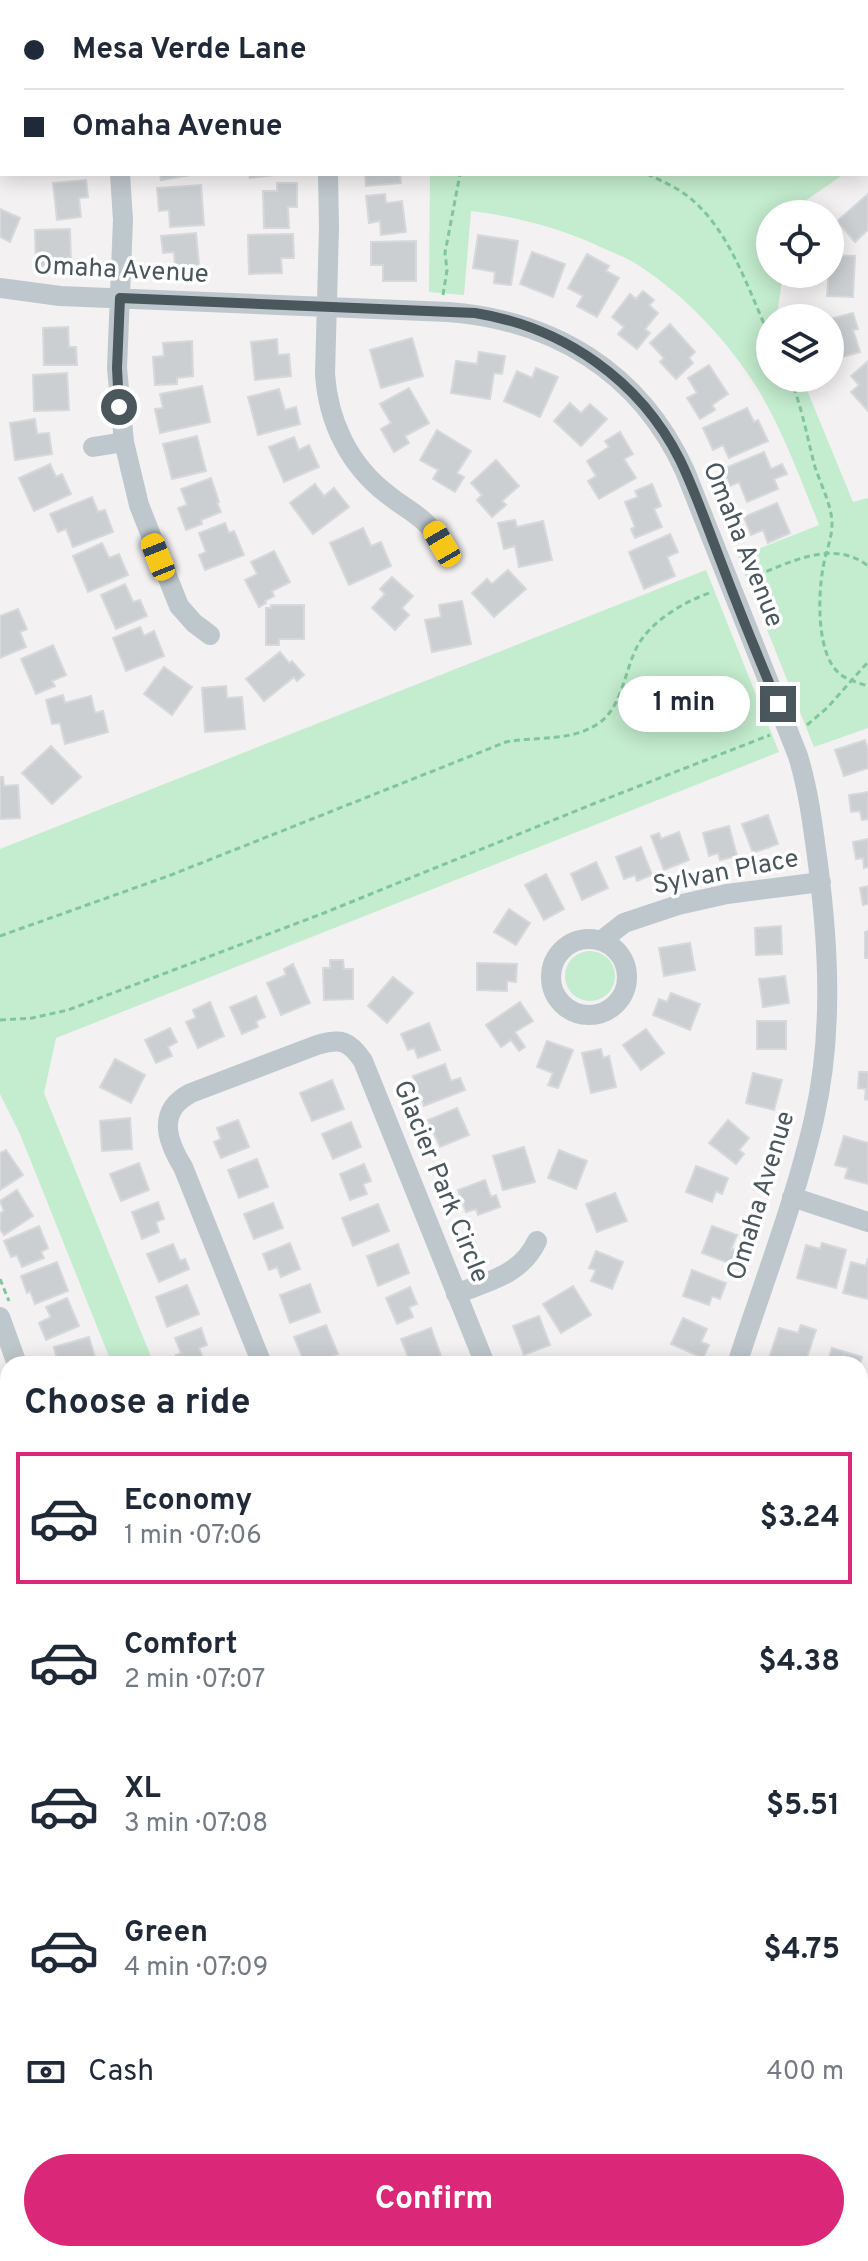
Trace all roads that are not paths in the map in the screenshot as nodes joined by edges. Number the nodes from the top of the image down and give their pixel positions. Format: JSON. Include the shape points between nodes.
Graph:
{"nodes":[{"id":1,"x":120,"y":176,"type":"edge"},
{"id":2,"x":328,"y":176,"type":"edge"},
{"id":3,"x":0,"y":288,"type":"edge"},
{"id":4,"x":120,"y":298,"type":"junction"},
{"id":5,"x":326,"y":306,"type":"junction"},
{"id":6,"x":124,"y":442,"type":"junction"},
{"id":7,"x":93,"y":447,"type":"dead end"},
{"id":8,"x":442,"y":544,"type":"dead end"},
{"id":9,"x":210,"y":635,"type":"dead end"},
{"id":10,"x":821,"y":882,"type":"junction"},
{"id":11,"x":601,"y":941,"type":"dead end"},
{"id":12,"x":792,"y":1197,"type":"junction"},
{"id":13,"x":868,"y":1222,"type":"edge"},
{"id":14,"x":537,"y":1241,"type":"dead end"},
{"id":15,"x":456,"y":1294,"type":"junction"},
{"id":16,"x":0,"y":1317,"type":"edge"},
{"id":17,"x":8,"y":1356,"type":"edge"},
{"id":18,"x":259,"y":1356,"type":"edge"},
{"id":19,"x":482,"y":1356,"type":"edge"},
{"id":20,"x":740,"y":1356,"type":"edge"}],
"edges":[{"from":1,"to":4,"type":"street"},
{"from":2,"to":5,"type":"street"},
{"from":3,"to":4,"type":"street","name":"Omaha Avenue"},
{"from":4,"to":5,"type":"street","name":"Omaha Avenue"},
{"from":4,"to":6,"type":"street","via":[[117,377]]},
{"from":5,"to":8,"type":"street","via":[[326,385],[338,432],[369,478],[422,518]]},
{"from":5,"to":10,"type":"street","name":"Omaha Avenue","via":[[475,313],[537,329],[589,356],[647,410],[680,460],[796,728]]},
{"from":6,"to":7,"type":"street"},
{"from":6,"to":9,"type":"street","via":[[139,505],[179,606]]},
{"from":10,"to":11,"type":"street","name":"Sylvan Place","via":[[678,905],[624,923]]},
{"from":10,"to":12,"type":"street","name":"Omaha Avenue","via":[[827,962],[824,1051],[814,1120]]},
{"from":12,"to":13,"type":"street"},
{"from":12,"to":20,"type":"street","name":"Omaha Avenue"},
{"from":14,"to":15,"type":"street","via":[[514,1271]]},
{"from":15,"to":18,"type":"street","name":"Glacier Park Circle","via":[[363,1061],[347,1043],[328,1042],[185,1096],[168,1123],[172,1150]]},
{"from":15,"to":19,"type":"street","name":"Glacier Park Circle"},
{"from":16,"to":17,"type":"street"}]}
